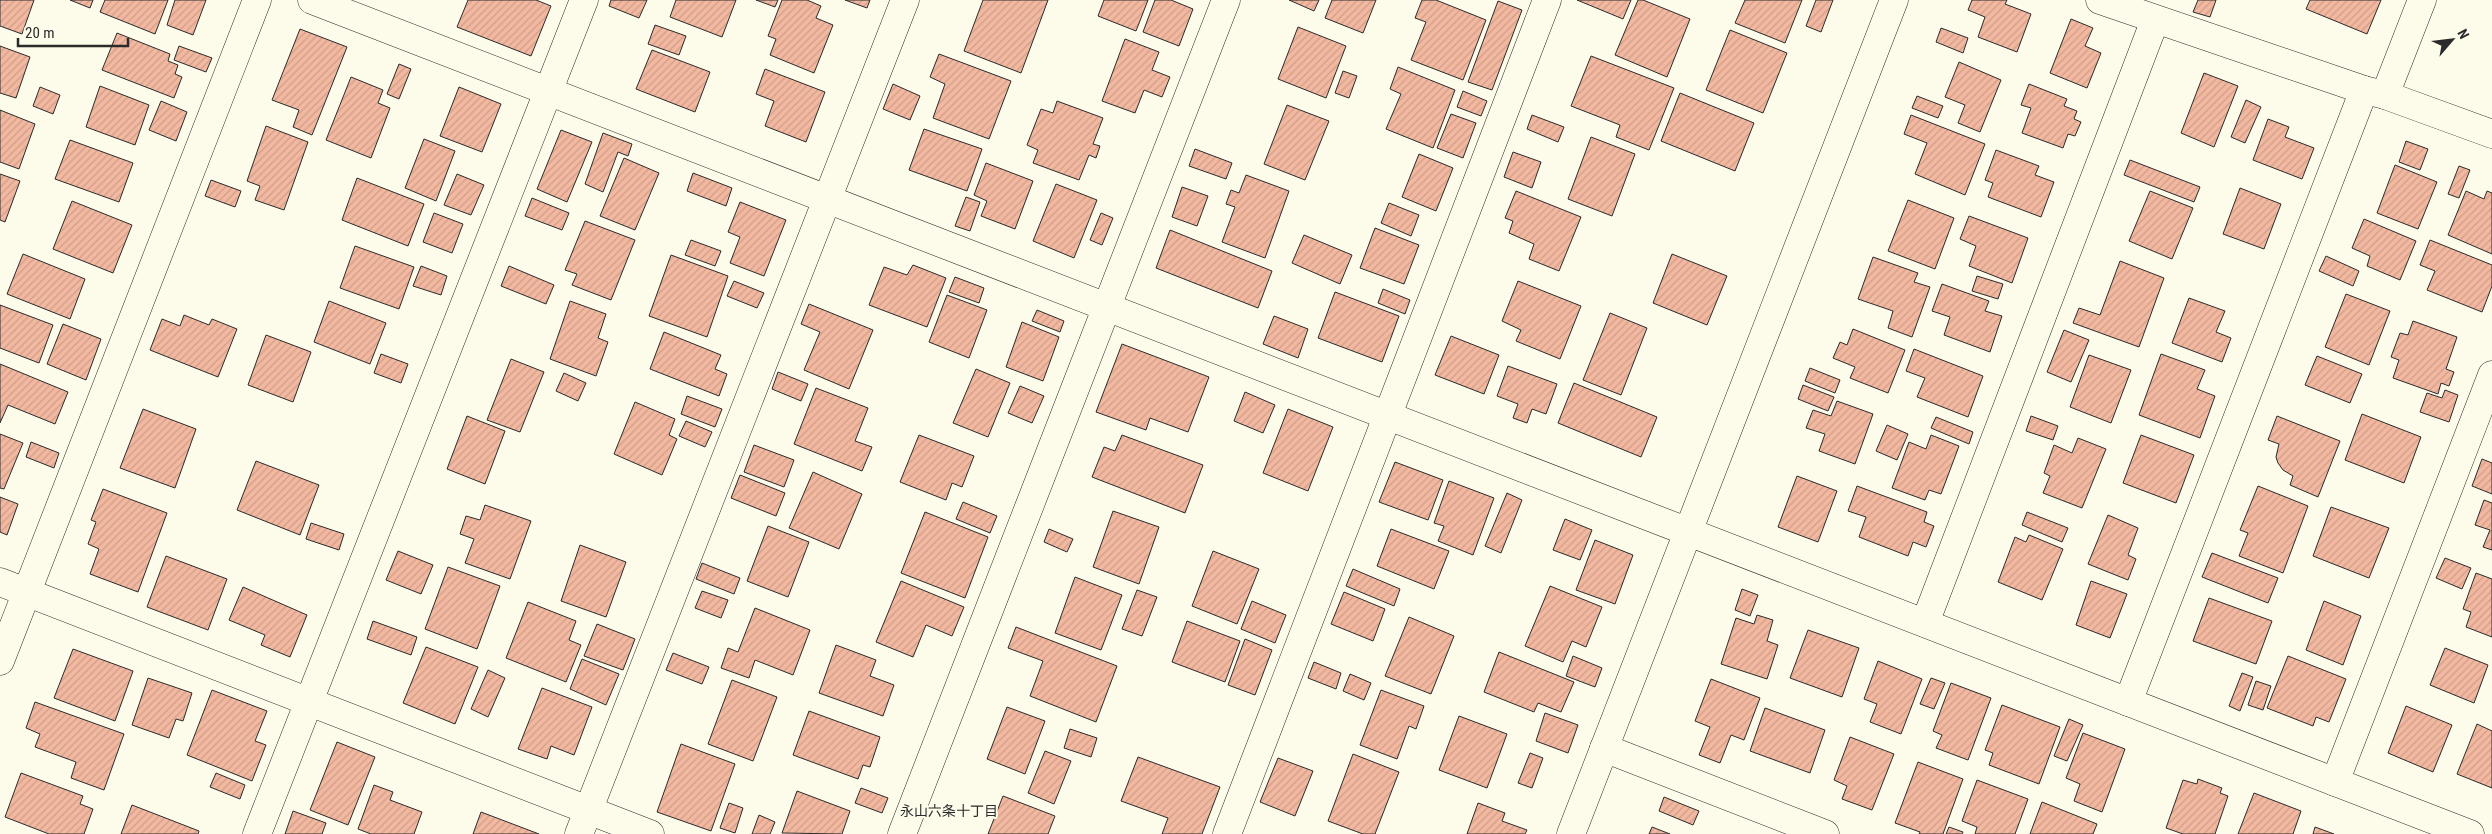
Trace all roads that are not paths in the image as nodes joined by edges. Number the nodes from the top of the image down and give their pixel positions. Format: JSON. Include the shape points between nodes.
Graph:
{"nodes":[{"id":1,"x":257,"y":0,"type":"edge"},
{"id":2,"x":312,"y":0,"type":"edge"},
{"id":3,"x":584,"y":0,"type":"edge"},
{"id":4,"x":905,"y":0,"type":"edge"},
{"id":5,"x":1226,"y":0,"type":"edge"},
{"id":6,"x":1548,"y":0,"type":"edge"},
{"id":7,"x":1894,"y":0,"type":"edge"},
{"id":8,"x":2100,"y":0,"type":"edge"},
{"id":9,"x":2422,"y":0,"type":"edge"},
{"id":10,"x":2155,"y":20,"type":"junction"},
{"id":11,"x":548,"y":91,"type":"junction"},
{"id":12,"x":2375,"y":93,"type":"junction"},
{"id":13,"x":2492,"y":134,"type":"edge"},
{"id":14,"x":827,"y":199,"type":"junction"},
{"id":15,"x":1108,"y":308,"type":"junction"},
{"id":16,"x":2492,"y":375,"type":"edge"},
{"id":17,"x":1388,"y":416,"type":"junction"},
{"id":18,"x":1688,"y":532,"type":"junction"},
{"id":19,"x":0,"y":582,"type":"edge"},
{"id":20,"x":27,"y":592,"type":"junction"},
{"id":21,"x":1925,"y":624,"type":"junction"},
{"id":22,"x":0,"y":661,"type":"edge"},
{"id":23,"x":2128,"y":702,"type":"junction"},
{"id":24,"x":309,"y":703,"type":"junction"},
{"id":25,"x":1604,"y":748,"type":"junction"},
{"id":26,"x":2335,"y":782,"type":"junction"},
{"id":27,"x":583,"y":822,"type":"edge"},
{"id":28,"x":257,"y":834,"type":"edge"},
{"id":29,"x":650,"y":834,"type":"edge"},
{"id":30,"x":902,"y":834,"type":"edge"},
{"id":31,"x":1228,"y":834,"type":"edge"},
{"id":32,"x":1571,"y":834,"type":"edge"},
{"id":33,"x":1825,"y":834,"type":"edge"},
{"id":34,"x":2470,"y":834,"type":"edge"}],
"edges":[{"from":1,"to":20,"type":"street"},
{"from":2,"to":11,"type":"street"},
{"from":3,"to":11,"type":"street"},
{"from":4,"to":14,"type":"street"},
{"from":5,"to":15,"type":"street"},
{"from":6,"to":17,"type":"street"},
{"from":7,"to":18,"type":"street"},
{"from":8,"to":10,"type":"street"},
{"from":9,"to":12,"type":"street"},
{"from":10,"to":12,"type":"street"},
{"from":10,"to":21,"type":"street"},
{"from":11,"to":14,"type":"street"},
{"from":11,"to":24,"type":"street"},
{"from":12,"to":13,"type":"street"},
{"from":12,"to":23,"type":"street"},
{"from":14,"to":15,"type":"street"},
{"from":14,"to":27,"type":"street"},
{"from":15,"to":17,"type":"street"},
{"from":15,"to":30,"type":"street"},
{"from":16,"to":26,"type":"street"},
{"from":17,"to":18,"type":"street"},
{"from":17,"to":31,"type":"street"},
{"from":18,"to":21,"type":"street"},
{"from":18,"to":25,"type":"street"},
{"from":19,"to":20,"type":"street"},
{"from":20,"to":22,"type":"street"},
{"from":20,"to":24,"type":"street"},
{"from":21,"to":23,"type":"street"},
{"from":23,"to":26,"type":"street"},
{"from":24,"to":27,"type":"street"},
{"from":24,"to":28,"type":"street"},
{"from":25,"to":32,"type":"street"},
{"from":25,"to":33,"type":"street"},
{"from":26,"to":34,"type":"street"},
{"from":27,"to":29,"type":"street"}]}
